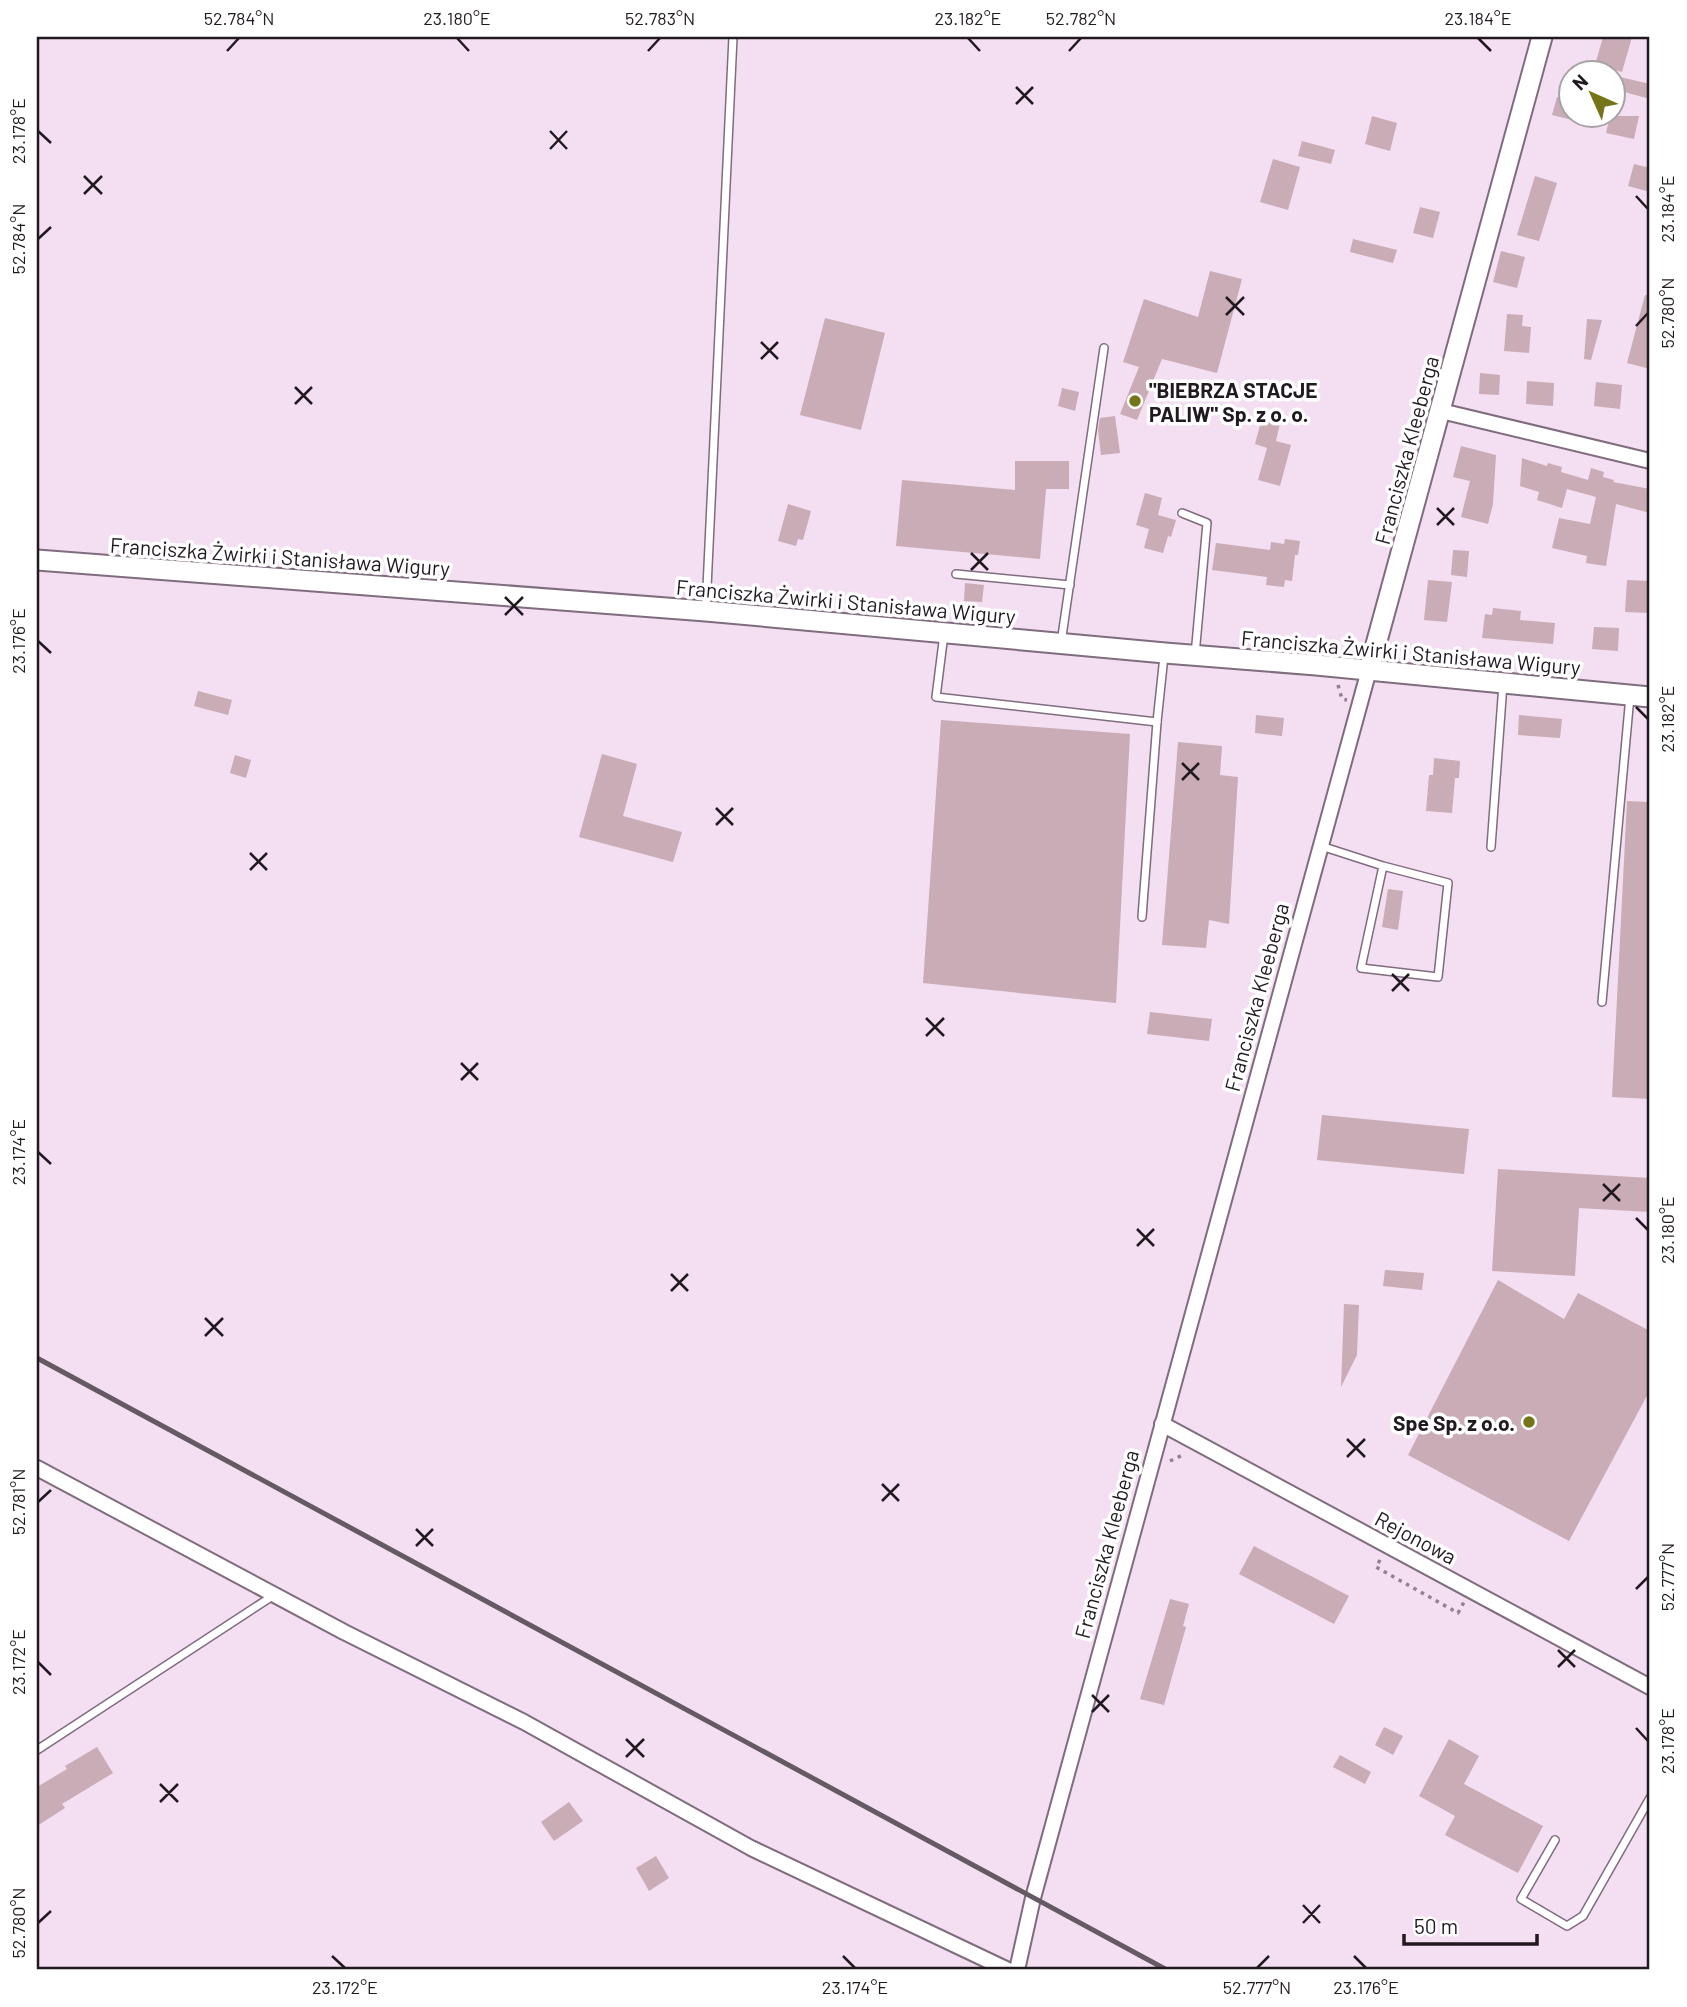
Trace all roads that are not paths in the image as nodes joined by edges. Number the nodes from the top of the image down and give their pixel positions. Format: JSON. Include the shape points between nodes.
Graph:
{"nodes":[{"id":1,"x":733,"y":37,"type":"edge"},
{"id":2,"x":1542,"y":37,"type":"edge"},
{"id":3,"x":1104,"y":348,"type":"dead end"},
{"id":4,"x":1441,"y":411,"type":"junction"},
{"id":5,"x":1650,"y":461,"type":"edge"},
{"id":6,"x":1182,"y":513,"type":"dead end"},
{"id":7,"x":37,"y":560,"type":"edge"},
{"id":8,"x":957,"y":574,"type":"dead end"},
{"id":9,"x":1070,"y":585,"type":"junction"},
{"id":10,"x":706,"y":611,"type":"junction"},
{"id":11,"x":944,"y":633,"type":"junction"},
{"id":12,"x":1061,"y":644,"type":"junction"},
{"id":13,"x":1165,"y":653,"type":"junction"},
{"id":14,"x":1195,"y":655,"type":"junction"},
{"id":15,"x":1369,"y":670,"type":"junction"},
{"id":16,"x":1503,"y":683,"type":"junction"},
{"id":17,"x":1630,"y":695,"type":"junction"},
{"id":18,"x":1650,"y":697,"type":"edge"},
{"id":19,"x":1157,"y":722,"type":"junction"},
{"id":20,"x":1321,"y":846,"type":"junction"},
{"id":21,"x":1491,"y":847,"type":"dead end"},
{"id":22,"x":1383,"y":866,"type":"junction"},
{"id":23,"x":1143,"y":917,"type":"dead end"},
{"id":24,"x":1602,"y":1002,"type":"dead end"},
{"id":25,"x":1162,"y":1424,"type":"junction"},
{"id":26,"x":37,"y":1468,"type":"edge"},
{"id":27,"x":274,"y":1595,"type":"junction"},
{"id":28,"x":1650,"y":1687,"type":"edge"},
{"id":29,"x":37,"y":1750,"type":"edge"},
{"id":30,"x":1650,"y":1798,"type":"edge"},
{"id":31,"x":1555,"y":1840,"type":"dead end"},
{"id":32,"x":1008,"y":1970,"type":"edge"},
{"id":33,"x":1017,"y":1970,"type":"edge"}],
"edges":[{"from":1,"to":10,"type":"lane"},
{"from":2,"to":4,"type":"street","name":"Franciszka Kleeberga"},
{"from":3,"to":9,"type":"lane"},
{"from":4,"to":5,"type":"street"},
{"from":4,"to":15,"type":"street","name":"Franciszka Kleeberga"},
{"from":6,"to":14,"type":"lane","via":[[1207,523]]},
{"from":7,"to":10,"type":"street","name":"Franciszka Żwirki i Stanisława Wigury"},
{"from":8,"to":9,"type":"lane"},
{"from":9,"to":12,"type":"lane"},
{"from":10,"to":11,"type":"street","name":"Franciszka Żwirki i Stanisława Wigury"},
{"from":11,"to":12,"type":"street","name":"Franciszka Żwirki i Stanisława Wigury"},
{"from":11,"to":19,"type":"lane","via":[[936,697]]},
{"from":12,"to":13,"type":"street","name":"Franciszka Żwirki i Stanisława Wigury"},
{"from":13,"to":14,"type":"street","name":"Franciszka Żwirki i Stanisława Wigury"},
{"from":13,"to":19,"type":"lane"},
{"from":14,"to":15,"type":"street","name":"Franciszka Żwirki i Stanisława Wigury"},
{"from":15,"to":16,"type":"street","name":"Franciszka Żwirki i Stanisława Wigury"},
{"from":15,"to":20,"type":"street","name":"Franciszka Kleeberga"},
{"from":16,"to":17,"type":"street","name":"Franciszka Żwirki i Stanisława Wigury"},
{"from":16,"to":21,"type":"lane"},
{"from":17,"to":18,"type":"street","name":"Franciszka Żwirki i Stanisława Wigury"},
{"from":17,"to":24,"type":"lane"},
{"from":19,"to":23,"type":"lane"},
{"from":20,"to":22,"type":"lane"},
{"from":20,"to":25,"type":"street","name":"Franciszka Kleeberga"},
{"from":22,"to":22,"type":"lane","via":[[1361,968],[1438,978],[1448,883]]},
{"from":25,"to":28,"type":"street","name":"Rejonowa"},
{"from":25,"to":33,"type":"street","name":"Franciszka Kleeberga"},
{"from":26,"to":27,"type":"street"},
{"from":27,"to":29,"type":"lane"},
{"from":27,"to":32,"type":"street","via":[[524,1722],[751,1848]]},
{"from":30,"to":31,"type":"lane","via":[[1583,1916],[1567,1926],[1521,1899]]}]}
